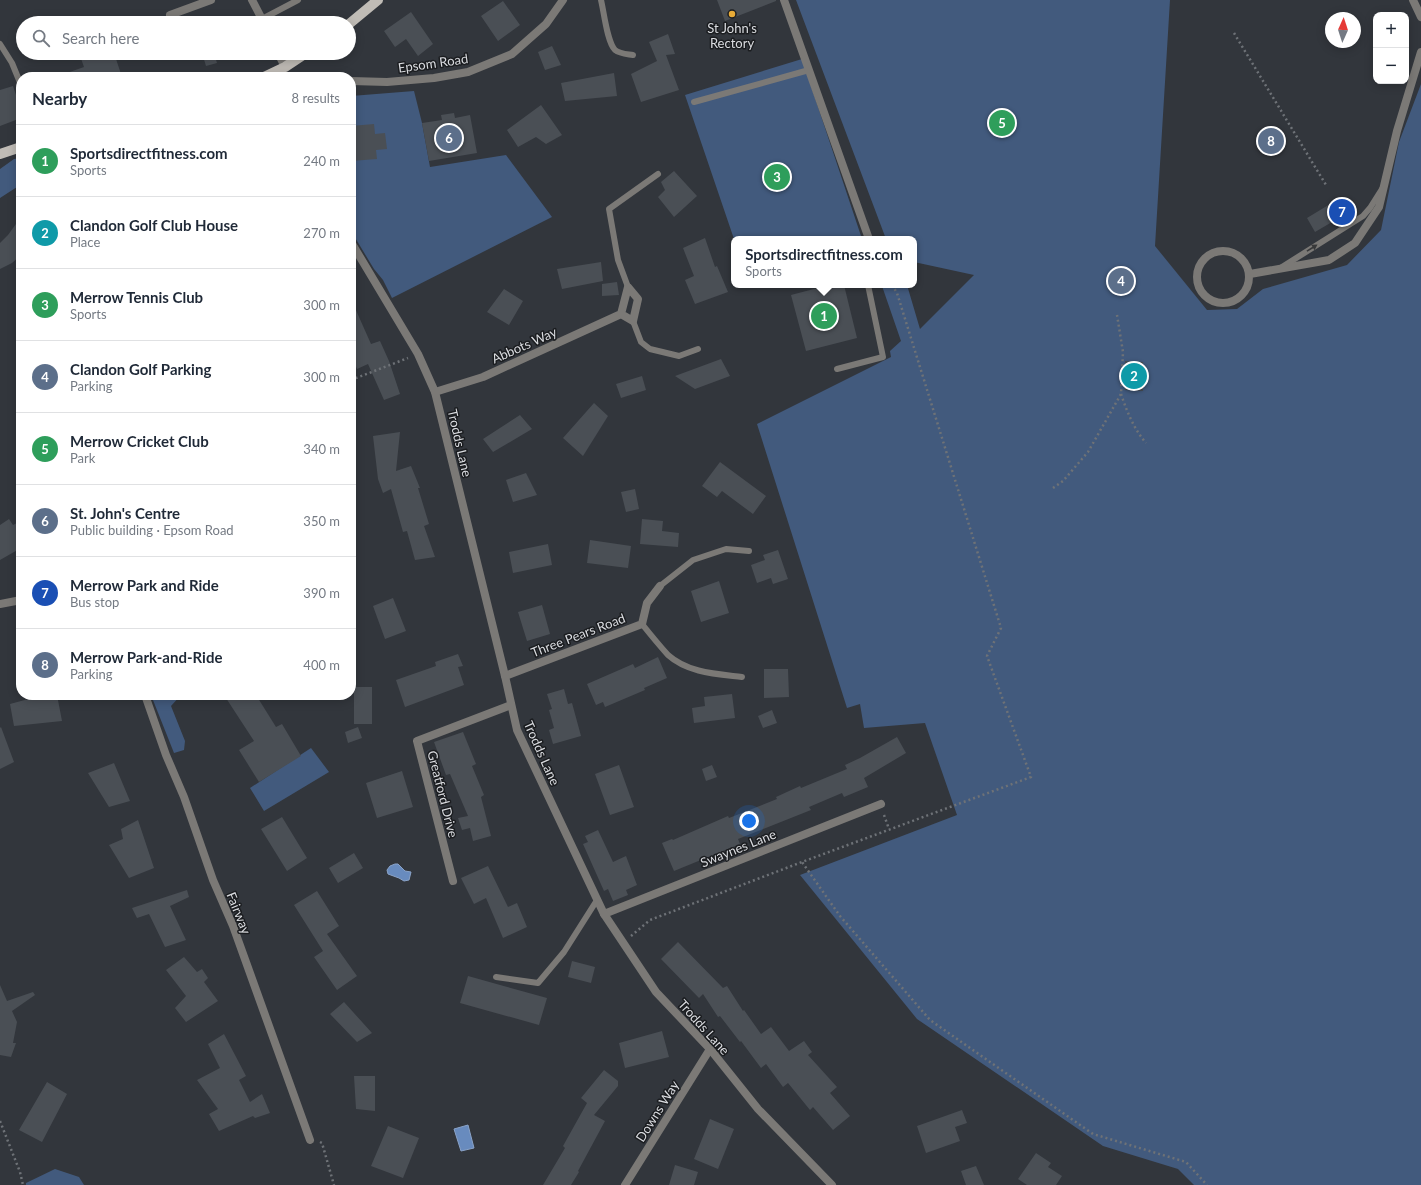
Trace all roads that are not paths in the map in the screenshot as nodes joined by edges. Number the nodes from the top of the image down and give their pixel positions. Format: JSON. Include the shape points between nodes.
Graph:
{"nodes":[{"id":1,"x":211,"y":0,"type":"edge"},
{"id":2,"x":252,"y":0,"type":"edge"},
{"id":3,"x":298,"y":0,"type":"edge"},
{"id":4,"x":378,"y":0,"type":"edge"},
{"id":5,"x":564,"y":0,"type":"edge"},
{"id":6,"x":601,"y":0,"type":"edge"},
{"id":7,"x":784,"y":0,"type":"edge"},
{"id":8,"x":1413,"y":0,"type":"edge"},
{"id":9,"x":170,"y":15,"type":"dead end"},
{"id":10,"x":260,"y":16,"type":"edge"},
{"id":11,"x":271,"y":16,"type":"edge"},
{"id":12,"x":356,"y":18,"type":"edge"},
{"id":13,"x":1421,"y":18,"type":"edge"},
{"id":14,"x":0,"y":44,"type":"edge"},
{"id":15,"x":1421,"y":52,"type":"edge"},
{"id":16,"x":633,"y":55,"type":"dead end"},
{"id":17,"x":282,"y":60,"type":"edge"},
{"id":18,"x":296,"y":60,"type":"edge"},
{"id":19,"x":285,"y":67,"type":"junction"},
{"id":20,"x":809,"y":70,"type":"junction"},
{"id":21,"x":274,"y":72,"type":"edge"},
{"id":22,"x":16,"y":73,"type":"edge"},
{"id":23,"x":356,"y":81,"type":"edge"},
{"id":24,"x":694,"y":102,"type":"dead end"},
{"id":25,"x":16,"y":149,"type":"edge"},
{"id":26,"x":0,"y":154,"type":"edge"},
{"id":27,"x":658,"y":174,"type":"dead end"},
{"id":28,"x":1384,"y":184,"type":"junction"},
{"id":29,"x":868,"y":236,"type":"edge"},
{"id":30,"x":356,"y":250,"type":"edge"},
{"id":31,"x":1279,"y":269,"type":"junction"},
{"id":32,"x":1250,"y":274,"type":"junction"},
{"id":33,"x":628,"y":287,"type":"junction"},
{"id":34,"x":869,"y":288,"type":"edge"},
{"id":35,"x":621,"y":314,"type":"junction"},
{"id":36,"x":633,"y":320,"type":"junction"},
{"id":37,"x":698,"y":349,"type":"dead end"},
{"id":38,"x":837,"y":369,"type":"dead end"},
{"id":39,"x":435,"y":392,"type":"junction"},
{"id":40,"x":749,"y":551,"type":"dead end"},
{"id":41,"x":660,"y":586,"type":"joint"},
{"id":42,"x":16,"y":601,"type":"edge"},
{"id":43,"x":0,"y":604,"type":"edge"},
{"id":44,"x":642,"y":624,"type":"junction"},
{"id":45,"x":505,"y":676,"type":"junction"},
{"id":46,"x":742,"y":677,"type":"dead end"},
{"id":47,"x":147,"y":700,"type":"edge"},
{"id":48,"x":511,"y":705,"type":"junction"},
{"id":49,"x":881,"y":804,"type":"road end"},
{"id":50,"x":453,"y":881,"type":"dead end"},
{"id":51,"x":597,"y":900,"type":"junction"},
{"id":52,"x":604,"y":914,"type":"junction"},
{"id":53,"x":496,"y":978,"type":"dead end"},
{"id":54,"x":710,"y":1049,"type":"junction"},
{"id":55,"x":310,"y":1140,"type":"road end"},
{"id":56,"x":625,"y":1185,"type":"edge"},
{"id":57,"x":832,"y":1185,"type":"edge"}],
"edges":[{"from":1,"to":9,"type":"street"},
{"from":2,"to":10,"type":"street"},
{"from":3,"to":11,"type":"lane"},
{"from":4,"to":12,"type":"main road"},
{"from":5,"to":23,"type":"street","name":"Epsom Road","via":[[546,24],[512,54],[468,72],[387,82]]},
{"from":6,"to":16,"type":"lane","via":[[613,47],[616,51]]},
{"from":7,"to":20,"type":"street"},
{"from":8,"to":13,"type":"street"},
{"from":14,"to":22,"type":"lane"},
{"from":15,"to":28,"type":"street"},
{"from":17,"to":19,"type":"street"},
{"from":18,"to":19,"type":"main road"},
{"from":19,"to":21,"type":"main road"},
{"from":20,"to":24,"type":"lane"},
{"from":20,"to":29,"type":"street"},
{"from":25,"to":26,"type":"main road"},
{"from":27,"to":33,"type":"lane","via":[[610,209],[618,260]]},
{"from":31,"to":28,"type":"lane","one_way":true,"via":[[1363,216]]},
{"from":28,"to":31,"type":"street","via":[[1379,208],[1355,243],[1329,260]]},
{"from":30,"to":39,"type":"street","name":"Trodds Lane","via":[[418,354]]},
{"from":31,"to":32,"type":"street"},
{"from":32,"to":32,"type":"street","via":[[1245,292],[1231,303],[1213,302],[1199,289],[1197,280],[1200,264],[1213,252],[1234,253],[1243,260]]},
{"from":33,"to":35,"type":"street"},
{"from":33,"to":36,"type":"street","via":[[638,299]]},
{"from":34,"to":38,"type":"lane","via":[[884,357]]},
{"from":35,"to":36,"type":"street"},
{"from":35,"to":39,"type":"street","name":"Abbots Way","via":[[483,377]]},
{"from":36,"to":37,"type":"lane","via":[[641,342],[650,348],[679,356]]},
{"from":39,"to":45,"type":"street","name":"Trodds Lane"},
{"from":40,"to":41,"type":"lane","via":[[726,549],[693,560]]},
{"from":41,"to":44,"type":"street","name":"Three Pears Road","via":[[647,603]]},
{"from":42,"to":43,"type":"street"},
{"from":44,"to":45,"type":"street","name":"Three Pears Road"},
{"from":44,"to":46,"type":"lane","via":[[669,655],[687,667]]},
{"from":45,"to":48,"type":"street","name":"Trodds Lane"},
{"from":47,"to":55,"type":"street","name":"Fairway","via":[[213,880],[233,926]]},
{"from":48,"to":50,"type":"street","name":"Greatford Drive","via":[[417,741]]},
{"from":48,"to":51,"type":"street","name":"Trodds Lane","via":[[516,730]]},
{"from":49,"to":52,"type":"street","name":"Swaynes Lane"},
{"from":51,"to":52,"type":"street","name":"Trodds Lane"},
{"from":51,"to":53,"type":"lane","via":[[564,952],[538,983]]},
{"from":52,"to":54,"type":"street","name":"Trodds Lane","via":[[656,992]]},
{"from":54,"to":56,"type":"street","name":"Downs Way"},
{"from":54,"to":57,"type":"street","name":"Trodds Lane","via":[[758,1109]]}]}
